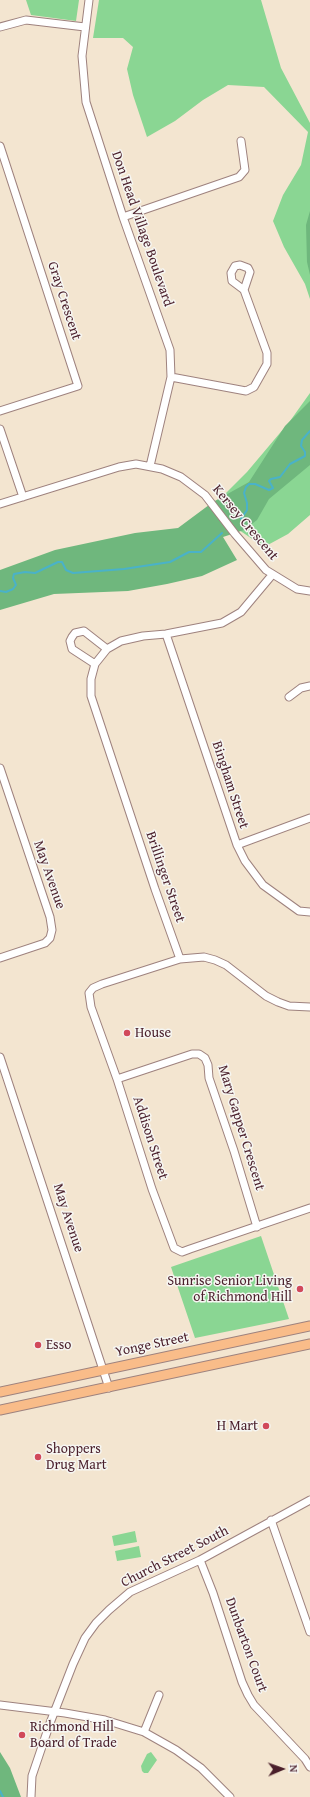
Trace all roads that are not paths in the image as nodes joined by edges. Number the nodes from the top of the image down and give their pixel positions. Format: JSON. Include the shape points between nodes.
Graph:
{"nodes":[{"id":1,"x":89,"y":0,"type":"edge"},
{"id":2,"x":0,"y":27,"type":"edge"},
{"id":3,"x":85,"y":27,"type":"junction"},
{"id":4,"x":240,"y":141,"type":"dead end"},
{"id":5,"x":0,"y":146,"type":"edge"},
{"id":6,"x":123,"y":218,"type":"junction"},
{"id":7,"x":244,"y":290,"type":"dead end"},
{"id":8,"x":171,"y":377,"type":"junction"},
{"id":9,"x":0,"y":411,"type":"edge"},
{"id":10,"x":0,"y":429,"type":"edge"},
{"id":11,"x":150,"y":466,"type":"junction"},
{"id":12,"x":23,"y":497,"type":"junction"},
{"id":13,"x":0,"y":504,"type":"edge"},
{"id":14,"x":272,"y":575,"type":"junction"},
{"id":15,"x":310,"y":591,"type":"edge"},
{"id":16,"x":166,"y":634,"type":"junction"},
{"id":17,"x":107,"y":649,"type":"junction"},
{"id":18,"x":95,"y":664,"type":"junction"},
{"id":19,"x":310,"y":686,"type":"edge"},
{"id":20,"x":289,"y":697,"type":"dead end"},
{"id":21,"x":0,"y":768,"type":"edge"},
{"id":22,"x":310,"y":818,"type":"edge"},
{"id":23,"x":236,"y":845,"type":"junction"},
{"id":24,"x":310,"y":912,"type":"edge"},
{"id":25,"x":0,"y":958,"type":"edge"},
{"id":26,"x":180,"y":959,"type":"junction"},
{"id":27,"x":310,"y":1008,"type":"edge"},
{"id":28,"x":0,"y":1057,"type":"edge"},
{"id":29,"x":117,"y":1079,"type":"junction"},
{"id":30,"x":310,"y":1208,"type":"edge"},
{"id":31,"x":257,"y":1227,"type":"junction"},
{"id":32,"x":310,"y":1326,"type":"edge"},
{"id":33,"x":310,"y":1344,"type":"edge"},
{"id":34,"x":104,"y":1369,"type":"junction"},
{"id":35,"x":110,"y":1388,"type":"junction"},
{"id":36,"x":0,"y":1392,"type":"edge"},
{"id":37,"x":0,"y":1410,"type":"edge"},
{"id":38,"x":310,"y":1500,"type":"edge"},
{"id":39,"x":271,"y":1520,"type":"junction"},
{"id":40,"x":200,"y":1560,"type":"junction"},
{"id":41,"x":310,"y":1632,"type":"edge"},
{"id":42,"x":159,"y":1695,"type":"dead end"},
{"id":43,"x":0,"y":1705,"type":"edge"},
{"id":44,"x":54,"y":1712,"type":"junction"},
{"id":45,"x":144,"y":1732,"type":"junction"},
{"id":46,"x":310,"y":1767,"type":"edge"},
{"id":47,"x":31,"y":1797,"type":"edge"},
{"id":48,"x":230,"y":1797,"type":"edge"}],
"edges":[{"from":1,"to":3,"type":"street","name":"Don Head Village Boulevard"},
{"from":2,"to":3,"type":"street","via":[[26,20]]},
{"from":3,"to":6,"type":"street","name":"Don Head Village Boulevard","via":[[82,56],[86,102]]},
{"from":4,"to":6,"type":"street","via":[[245,170],[239,177]]},
{"from":5,"to":9,"type":"street","name":"Gray Crescent","via":[[78,386]]},
{"from":6,"to":8,"type":"street","name":"Don Head Village Boulevard","via":[[170,350]]},
{"from":7,"to":8,"type":"street","via":[[267,353],[267,364],[254,388],[246,391]]},
{"from":8,"to":11,"type":"street","name":"Don Head Village Boulevard"},
{"from":10,"to":12,"type":"street"},
{"from":11,"to":12,"type":"street","name":"Kersey Crescent","via":[[136,464],[119,467]]},
{"from":11,"to":14,"type":"street","name":"Kersey Crescent","via":[[173,473],[197,488]]},
{"from":12,"to":13,"type":"street","name":"Kersey Crescent"},
{"from":14,"to":15,"type":"street","name":"Kersey Crescent","via":[[298,589]]},
{"from":14,"to":16,"type":"street","name":"Brillinger Street","via":[[241,612],[231,619]]},
{"from":16,"to":17,"type":"street","name":"Brillinger Street","via":[[121,641]]},
{"from":16,"to":23,"type":"street","name":"Bingham Street"},
{"from":17,"to":18,"type":"street","name":"Brillinger Street"},
{"from":17,"to":18,"type":"street","via":[[84,631],[75,633],[70,641],[72,648]]},
{"from":18,"to":26,"type":"street","name":"Brillinger Street","via":[[91,679],[91,696]]},
{"from":19,"to":20,"type":"street","via":[[301,688]]},
{"from":21,"to":25,"type":"street","name":"May Avenue","via":[[50,917],[52,930],[46,943]]},
{"from":22,"to":23,"type":"street"},
{"from":23,"to":24,"type":"street","name":"Bingham Street","via":[[263,885],[299,911]]},
{"from":26,"to":27,"type":"street","via":[[204,957],[215,960],[226,965],[266,996],[289,1006]]},
{"from":26,"to":29,"type":"street","name":"Addison Street","via":[[102,984],[91,990],[91,1007]]},
{"from":28,"to":34,"type":"street","name":"May Avenue"},
{"from":29,"to":31,"type":"street","name":"Addison Street","via":[[174,1248],[182,1252]]},
{"from":29,"to":31,"type":"street","name":"Mary Gapper Crescent","via":[[192,1054],[200,1054],[205,1058],[209,1078]]},
{"from":30,"to":31,"type":"street","name":"Addison Street"},
{"from":32,"to":34,"type":"main road","name":"Yonge Street"},
{"from":33,"to":35,"type":"main road"},
{"from":34,"to":35,"type":"street","name":"May Avenue"},
{"from":34,"to":36,"type":"main road","name":"Yonge Street"},
{"from":35,"to":37,"type":"main road"},
{"from":38,"to":39,"type":"street","name":"Church Street South"},
{"from":39,"to":40,"type":"street","name":"Church Street South"},
{"from":39,"to":41,"type":"street"},
{"from":40,"to":44,"type":"street","name":"Church Street South","via":[[130,1592],[104,1614],[85,1638]]},
{"from":40,"to":46,"type":"street","name":"Dunbarton Court","via":[[248,1695]]},
{"from":42,"to":45,"type":"street"},
{"from":43,"to":44,"type":"street"},
{"from":44,"to":45,"type":"street","via":[[105,1720]]},
{"from":44,"to":47,"type":"street","name":"Church Street South","via":[[32,1776]]},
{"from":45,"to":48,"type":"street","via":[[201,1768]]}]}
